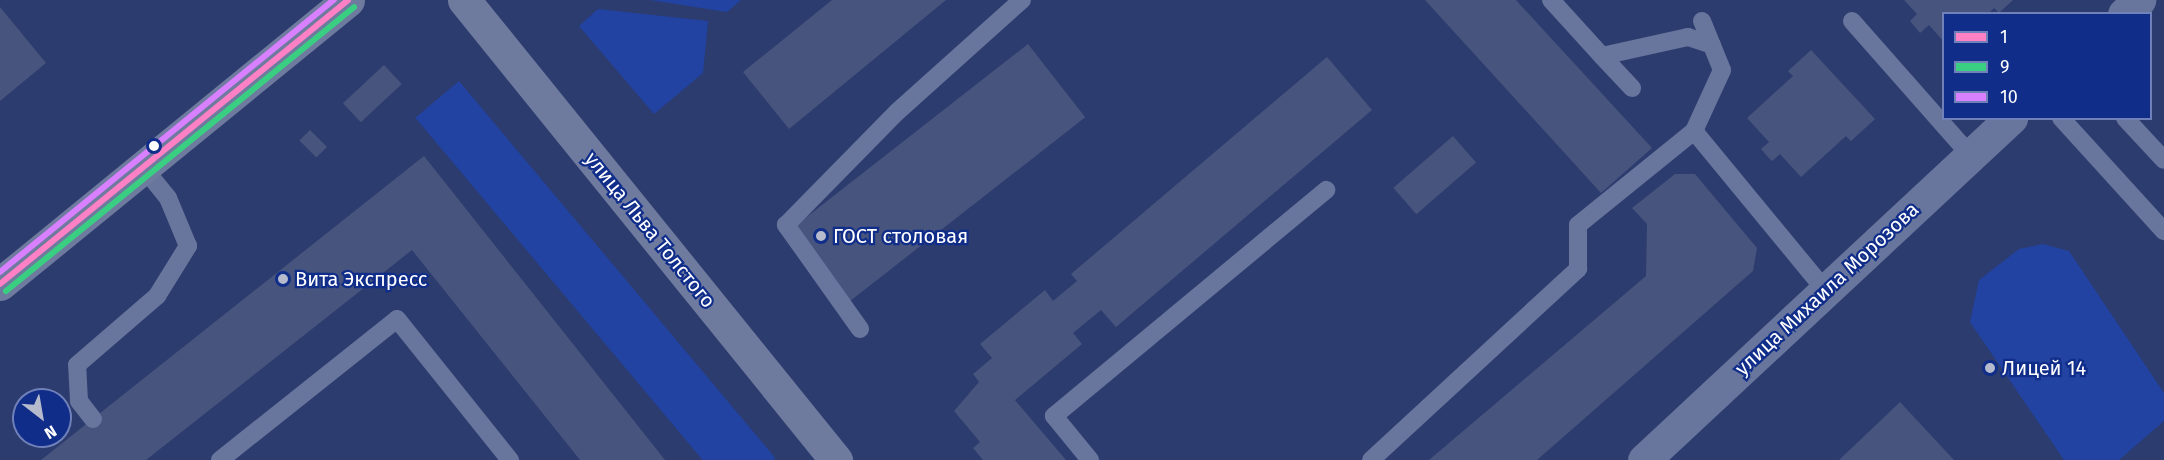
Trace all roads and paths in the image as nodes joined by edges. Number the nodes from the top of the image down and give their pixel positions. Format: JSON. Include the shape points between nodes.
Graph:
{"nodes":[{"id":1,"x":348,"y":0,"type":"edge"},
{"id":2,"x":465,"y":0,"type":"edge"},
{"id":3,"x":1022,"y":0,"type":"edge"},
{"id":4,"x":1551,"y":0,"type":"edge"},
{"id":5,"x":1702,"y":21,"type":"dead end"},
{"id":6,"x":1852,"y":21,"type":"dead end"},
{"id":7,"x":1712,"y":45,"type":"junction"},
{"id":8,"x":1602,"y":56,"type":"junction"},
{"id":9,"x":1632,"y":88,"type":"dead end"},
{"id":10,"x":2009,"y":120,"type":"edge"},
{"id":11,"x":2063,"y":120,"type":"edge"},
{"id":12,"x":2127,"y":120,"type":"edge"},
{"id":13,"x":1694,"y":131,"type":"junction"},
{"id":14,"x":1971,"y":156,"type":"junction"},
{"id":15,"x":2164,"y":160,"type":"edge"},
{"id":16,"x":143,"y":167,"type":"junction"},
{"id":17,"x":1326,"y":189,"type":"dead end"},
{"id":18,"x":2164,"y":231,"type":"edge"},
{"id":19,"x":0,"y":284,"type":"edge"},
{"id":20,"x":1825,"y":290,"type":"junction"},
{"id":21,"x":860,"y":329,"type":"dead end"},
{"id":22,"x":93,"y":419,"type":"dead end"},
{"id":23,"x":220,"y":460,"type":"edge"},
{"id":24,"x":510,"y":460,"type":"edge"},
{"id":25,"x":836,"y":460,"type":"edge"},
{"id":26,"x":1090,"y":460,"type":"edge"},
{"id":27,"x":1371,"y":460,"type":"edge"},
{"id":28,"x":1644,"y":460,"type":"edge"}],
"edges":[{"from":1,"to":16,"type":"street"},
{"from":2,"to":25,"type":"street","name":"улица Льва Толстого"},
{"from":3,"to":21,"type":"lane","via":[[897,112],[786,225]]},
{"from":4,"to":8,"type":"lane"},
{"from":5,"to":7,"type":"lane"},
{"from":6,"to":14,"type":"lane"},
{"from":7,"to":8,"type":"lane","via":[[1688,37]]},
{"from":7,"to":13,"type":"lane","via":[[1722,70]]},
{"from":8,"to":9,"type":"lane"},
{"from":10,"to":14,"type":"street","name":"улица Михаила Морозова"},
{"from":11,"to":18,"type":"lane"},
{"from":12,"to":15,"type":"lane"},
{"from":13,"to":20,"type":"lane"},
{"from":13,"to":27,"type":"lane","via":[[1578,225],[1578,269]]},
{"from":14,"to":20,"type":"street","name":"улица Михаила Морозова"},
{"from":16,"to":19,"type":"street"},
{"from":16,"to":22,"type":"lane","via":[[168,198],[188,246],[158,296],[77,365],[79,401]]},
{"from":17,"to":26,"type":"lane","via":[[1054,416]]},
{"from":20,"to":28,"type":"street","name":"улица Михаила Морозова"},
{"from":23,"to":24,"type":"lane","via":[[397,319]]}]}
